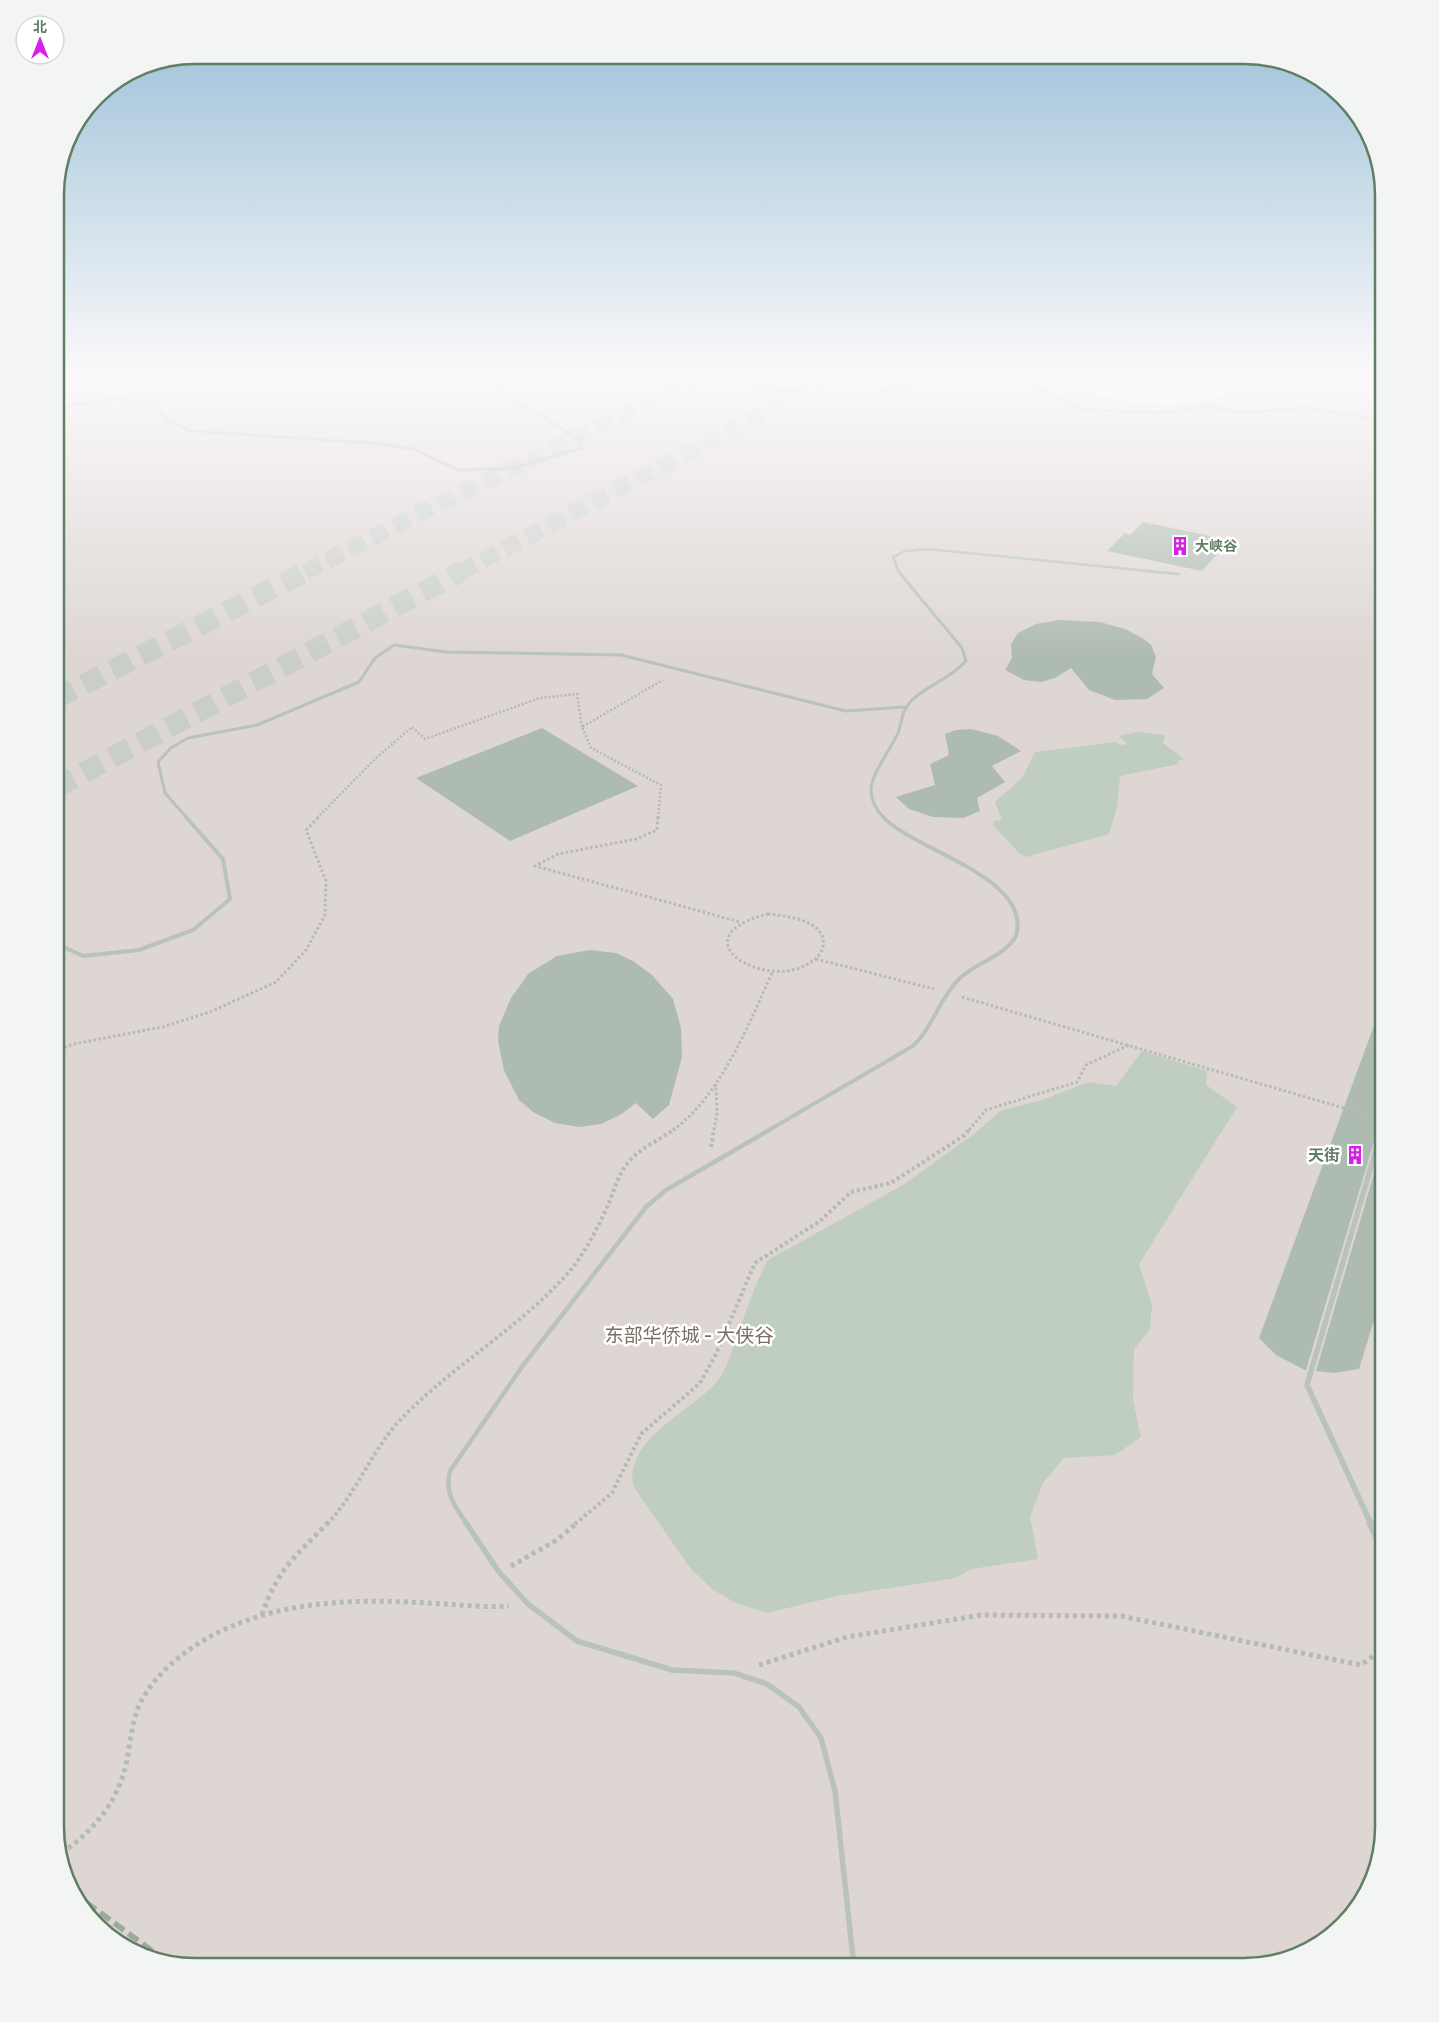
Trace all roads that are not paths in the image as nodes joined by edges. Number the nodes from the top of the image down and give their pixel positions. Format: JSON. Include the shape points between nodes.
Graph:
{"nodes":[{"id":1,"x":1178,"y":574,"type":"dead end"},
{"id":2,"x":905,"y":707,"type":"junction"},
{"id":3,"x":64,"y":948,"type":"edge"},
{"id":4,"x":1375,"y":1153,"type":"edge"},
{"id":5,"x":1375,"y":1533,"type":"edge"},
{"id":6,"x":853,"y":1958,"type":"edge"}],
"edges":[{"from":1,"to":2,"type":"lane","via":[[950,550],[920,549],[897,554],[893,562],[898,572],[962,648],[966,661],[951,676]]},
{"from":2,"to":3,"type":"lane","via":[[846,711],[621,656],[446,652],[394,645],[374,658],[358,682],[257,725],[188,738],[171,748],[158,762],[165,793],[223,859],[230,899],[193,930],[140,950],[83,956]]},
{"from":2,"to":6,"type":"lane","via":[[898,732],[871,788],[877,812],[888,824],[910,838],[989,878],[1015,909],[1016,938],[1005,950],[960,977],[947,992],[924,1038],[913,1046],[666,1190],[646,1206],[524,1364],[450,1470],[447,1482],[450,1499],[499,1572],[528,1604],[578,1640],[672,1670],[734,1673],[767,1684],[799,1708],[821,1738],[835,1791]]},
{"from":4,"to":5,"type":"street","via":[[1307,1386]]}]}
